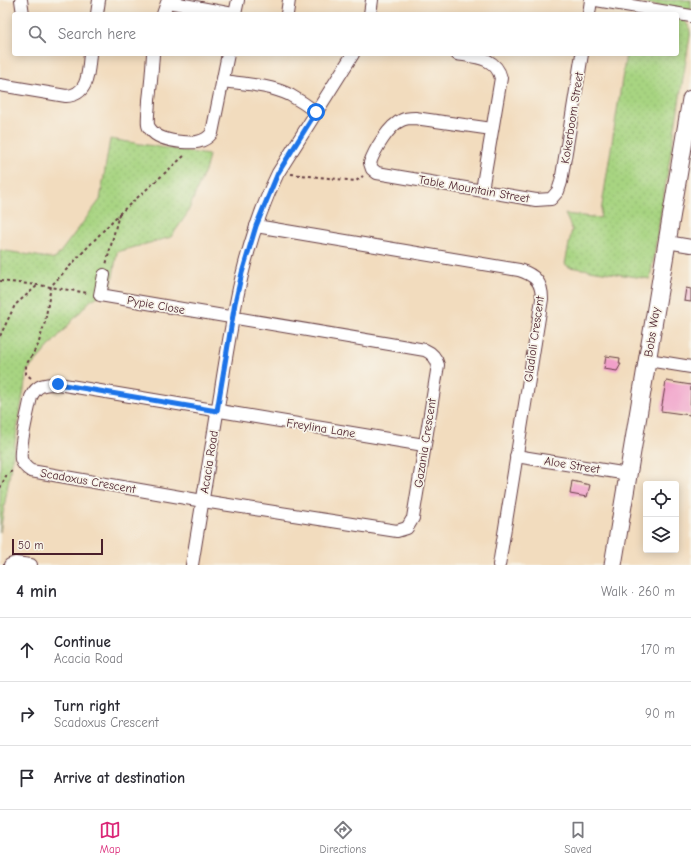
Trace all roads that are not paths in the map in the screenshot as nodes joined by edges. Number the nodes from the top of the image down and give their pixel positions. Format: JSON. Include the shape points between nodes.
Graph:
{"nodes":[{"id":1,"x":21,"y":0,"type":"edge"},
{"id":2,"x":99,"y":0,"type":"edge"},
{"id":3,"x":238,"y":0,"type":"edge"},
{"id":4,"x":289,"y":0,"type":"edge"},
{"id":5,"x":372,"y":0,"type":"edge"},
{"id":6,"x":591,"y":0,"type":"edge"},
{"id":7,"x":596,"y":0,"type":"edge"},
{"id":8,"x":168,"y":1,"type":"edge"},
{"id":9,"x":23,"y":12,"type":"edge"},
{"id":10,"x":96,"y":12,"type":"edge"},
{"id":11,"x":164,"y":12,"type":"edge"},
{"id":12,"x":224,"y":12,"type":"edge"},
{"id":13,"x":235,"y":12,"type":"edge"},
{"id":14,"x":287,"y":12,"type":"edge"},
{"id":15,"x":370,"y":12,"type":"edge"},
{"id":16,"x":589,"y":12,"type":"edge"},
{"id":17,"x":667,"y":12,"type":"edge"},
{"id":18,"x":679,"y":14,"type":"edge"},
{"id":19,"x":691,"y":16,"type":"edge"},
{"id":20,"x":90,"y":56,"type":"edge"},
{"id":21,"x":153,"y":56,"type":"edge"},
{"id":22,"x":228,"y":56,"type":"edge"},
{"id":23,"x":353,"y":56,"type":"edge"},
{"id":24,"x":465,"y":56,"type":"edge"},
{"id":25,"x":582,"y":56,"type":"edge"},
{"id":26,"x":223,"y":81,"type":"junction"},
{"id":27,"x":0,"y":85,"type":"edge"},
{"id":28,"x":691,"y":100,"type":"edge"},
{"id":29,"x":316,"y":112,"type":"junction"},
{"id":30,"x":492,"y":129,"type":"junction"},
{"id":31,"x":561,"y":182,"type":"joint"},
{"id":32,"x":482,"y":190,"type":"junction"},
{"id":33,"x":256,"y":226,"type":"junction"},
{"id":34,"x":667,"y":242,"type":"junction"},
{"id":35,"x":691,"y":246,"type":"edge"},
{"id":36,"x":104,"y":275,"type":"road end"},
{"id":37,"x":232,"y":318,"type":"junction"},
{"id":38,"x":648,"y":360,"type":"junction"},
{"id":39,"x":691,"y":366,"type":"edge"},
{"id":40,"x":217,"y":411,"type":"junction"},
{"id":41,"x":424,"y":445,"type":"junction"},
{"id":42,"x":516,"y":456,"type":"junction"},
{"id":43,"x":628,"y":474,"type":"junction"},
{"id":44,"x":203,"y":501,"type":"junction"},
{"id":45,"x":10,"y":565,"type":"edge"},
{"id":46,"x":31,"y":565,"type":"edge"},
{"id":47,"x":192,"y":565,"type":"edge"},
{"id":48,"x":499,"y":565,"type":"edge"},
{"id":49,"x":613,"y":565,"type":"edge"}],
"edges":[{"from":1,"to":9,"type":"street"},
{"from":2,"to":10,"type":"street"},
{"from":3,"to":13,"type":"street"},
{"from":4,"to":14,"type":"street"},
{"from":5,"to":15,"type":"street"},
{"from":6,"to":16,"type":"street"},
{"from":7,"to":17,"type":"street"},
{"from":8,"to":11,"type":"street"},
{"from":8,"to":12,"type":"street"},
{"from":18,"to":19,"type":"street"},
{"from":20,"to":27,"type":"street","via":[[87,79],[83,87],[73,95]]},
{"from":21,"to":26,"type":"street","via":[[148,125],[152,131],[165,139],[197,142],[209,137],[215,124]]},
{"from":22,"to":26,"type":"street"},
{"from":23,"to":29,"type":"street","name":"Acacia Road"},
{"from":24,"to":30,"type":"street","via":[[489,61],[499,70],[501,78]]},
{"from":25,"to":31,"type":"street","name":"Kokerboom Street"},
{"from":26,"to":29,"type":"street","via":[[282,91]]},
{"from":28,"to":34,"type":"street","name":"Bobs Way"},
{"from":29,"to":33,"type":"street","name":"Acacia Road","via":[[278,173]]},
{"from":30,"to":32,"type":"street"},
{"from":30,"to":32,"type":"street","name":"Table Mountain Street","via":[[415,118],[402,120],[394,125],[370,163],[375,171]]},
{"from":31,"to":32,"type":"street","name":"Table Mountain Street","via":[[555,195],[546,200]]},
{"from":33,"to":37,"type":"street","name":"Acacia Road"},
{"from":33,"to":42,"type":"street","name":"Gladioli Crescent","via":[[519,270],[535,278],[541,287],[542,300]]},
{"from":34,"to":35,"type":"street"},
{"from":34,"to":38,"type":"street","name":"Bobs Way"},
{"from":36,"to":37,"type":"street","name":"Pypie Close","via":[[100,295]]},
{"from":37,"to":40,"type":"street","name":"Acacia Road"},
{"from":37,"to":41,"type":"street","name":"Gazania Crescent","via":[[432,353],[438,365]]},
{"from":38,"to":39,"type":"street"},
{"from":38,"to":43,"type":"street","name":"Bobs Way"},
{"from":40,"to":41,"type":"street","name":"Freylina Lane"},
{"from":40,"to":44,"type":"street","name":"Acacia Road"},
{"from":40,"to":44,"type":"street","name":"Scadoxus Crescent","via":[[47,384],[34,390],[31,397],[21,451],[25,468],[31,471]]},
{"from":41,"to":44,"type":"street","name":"Gazania Crescent","via":[[413,518],[408,528],[402,530]]},
{"from":42,"to":43,"type":"street","name":"Aloe Street"},
{"from":42,"to":48,"type":"street","name":"Gladioli Crescent"},
{"from":43,"to":49,"type":"street","name":"Bobs Way"},
{"from":44,"to":47,"type":"street","name":"Acacia Road"},
{"from":45,"to":46,"type":"street"}]}
